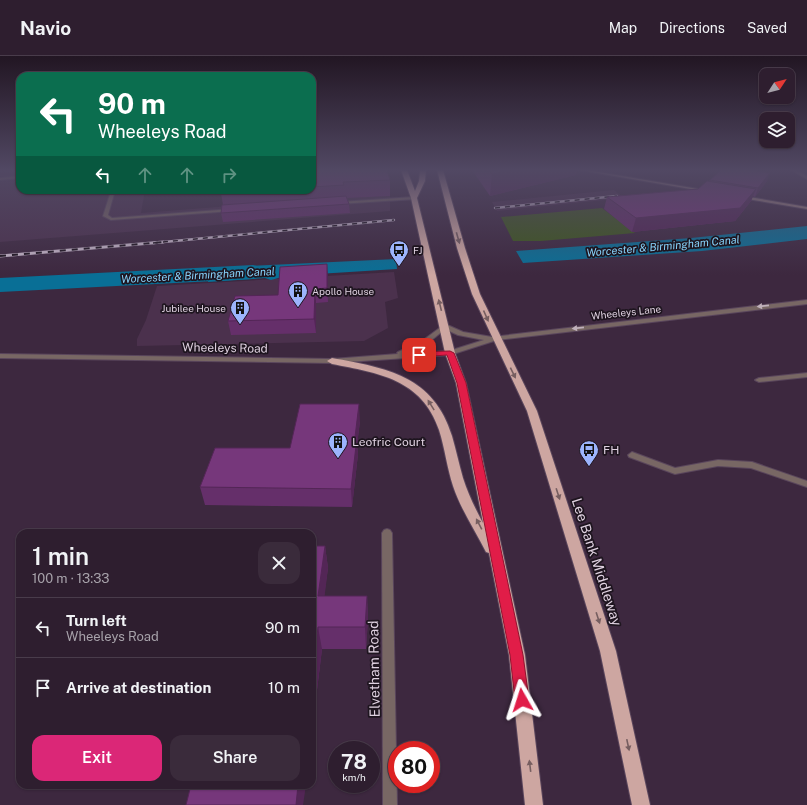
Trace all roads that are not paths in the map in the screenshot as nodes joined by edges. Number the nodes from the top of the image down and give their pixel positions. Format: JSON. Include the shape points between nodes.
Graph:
{"nodes":[{"id":1,"x":109,"y":205,"type":"edge"},
{"id":2,"x":415,"y":205,"type":"edge"},
{"id":3,"x":449,"y":205,"type":"edge"},
{"id":4,"x":789,"y":205,"type":"edge"},
{"id":5,"x":807,"y":208,"type":"edge"},
{"id":6,"x":236,"y":210,"type":"edge"},
{"id":7,"x":807,"y":302,"type":"edge"},
{"id":8,"x":445,"y":326,"type":"junction"},
{"id":9,"x":496,"y":338,"type":"junction"},
{"id":10,"x":450,"y":353,"type":"junction"},
{"id":11,"x":0,"y":356,"type":"edge"},
{"id":12,"x":389,"y":356,"type":"junction"},
{"id":13,"x":332,"y":361,"type":"junction"},
{"id":14,"x":807,"y":374,"type":"edge"},
{"id":15,"x":759,"y":380,"type":"dead end"},
{"id":16,"x":632,"y":455,"type":"dead end"},
{"id":17,"x":807,"y":484,"type":"edge"},
{"id":18,"x":388,"y":533,"type":"dead end"},
{"id":19,"x":497,"y":559,"type":"junction"},
{"id":20,"x":390,"y":805,"type":"edge"},
{"id":21,"x":534,"y":805,"type":"edge"},
{"id":22,"x":641,"y":805,"type":"edge"}],
"edges":[{"from":1,"to":6,"type":"street","via":[[105,216],[111,219]]},
{"from":8,"to":2,"type":"highway","one_way":true},
{"from":3,"to":9,"type":"highway","name":"Lee Bank Middleway","one_way":true,"via":[[476,294]]},
{"from":4,"to":5,"type":"main road"},
{"from":7,"to":9,"type":"street","name":"Wheeleys Lane","one_way":true},
{"from":8,"to":9,"type":"street","via":[[464,334]]},
{"from":8,"to":10,"type":"highway"},
{"from":8,"to":12,"type":"street","via":[[429,341],[418,347]]},
{"from":9,"to":10,"type":"street","name":"Wheeleys Lane"},
{"from":9,"to":22,"type":"highway","name":"Lee Bank Middleway","one_way":true,"via":[[532,411],[608,651]]},
{"from":10,"to":12,"type":"street","name":"Wheeleys Road"},
{"from":10,"to":19,"type":"highway","via":[[461,383]]},
{"from":11,"to":13,"type":"street","name":"Wheeleys Road"},
{"from":12,"to":13,"type":"street","name":"Wheeleys Road"},
{"from":19,"to":13,"type":"highway","one_way":true,"via":[[459,487],[441,421],[423,392],[387,371]]},
{"from":14,"to":15,"type":"street"},
{"from":16,"to":17,"type":"street","via":[[675,471],[718,463],[752,465]]},
{"from":18,"to":20,"type":"street","name":"Elvetham Road"},
{"from":21,"to":19,"type":"highway","one_way":true,"via":[[517,655]]}]}
